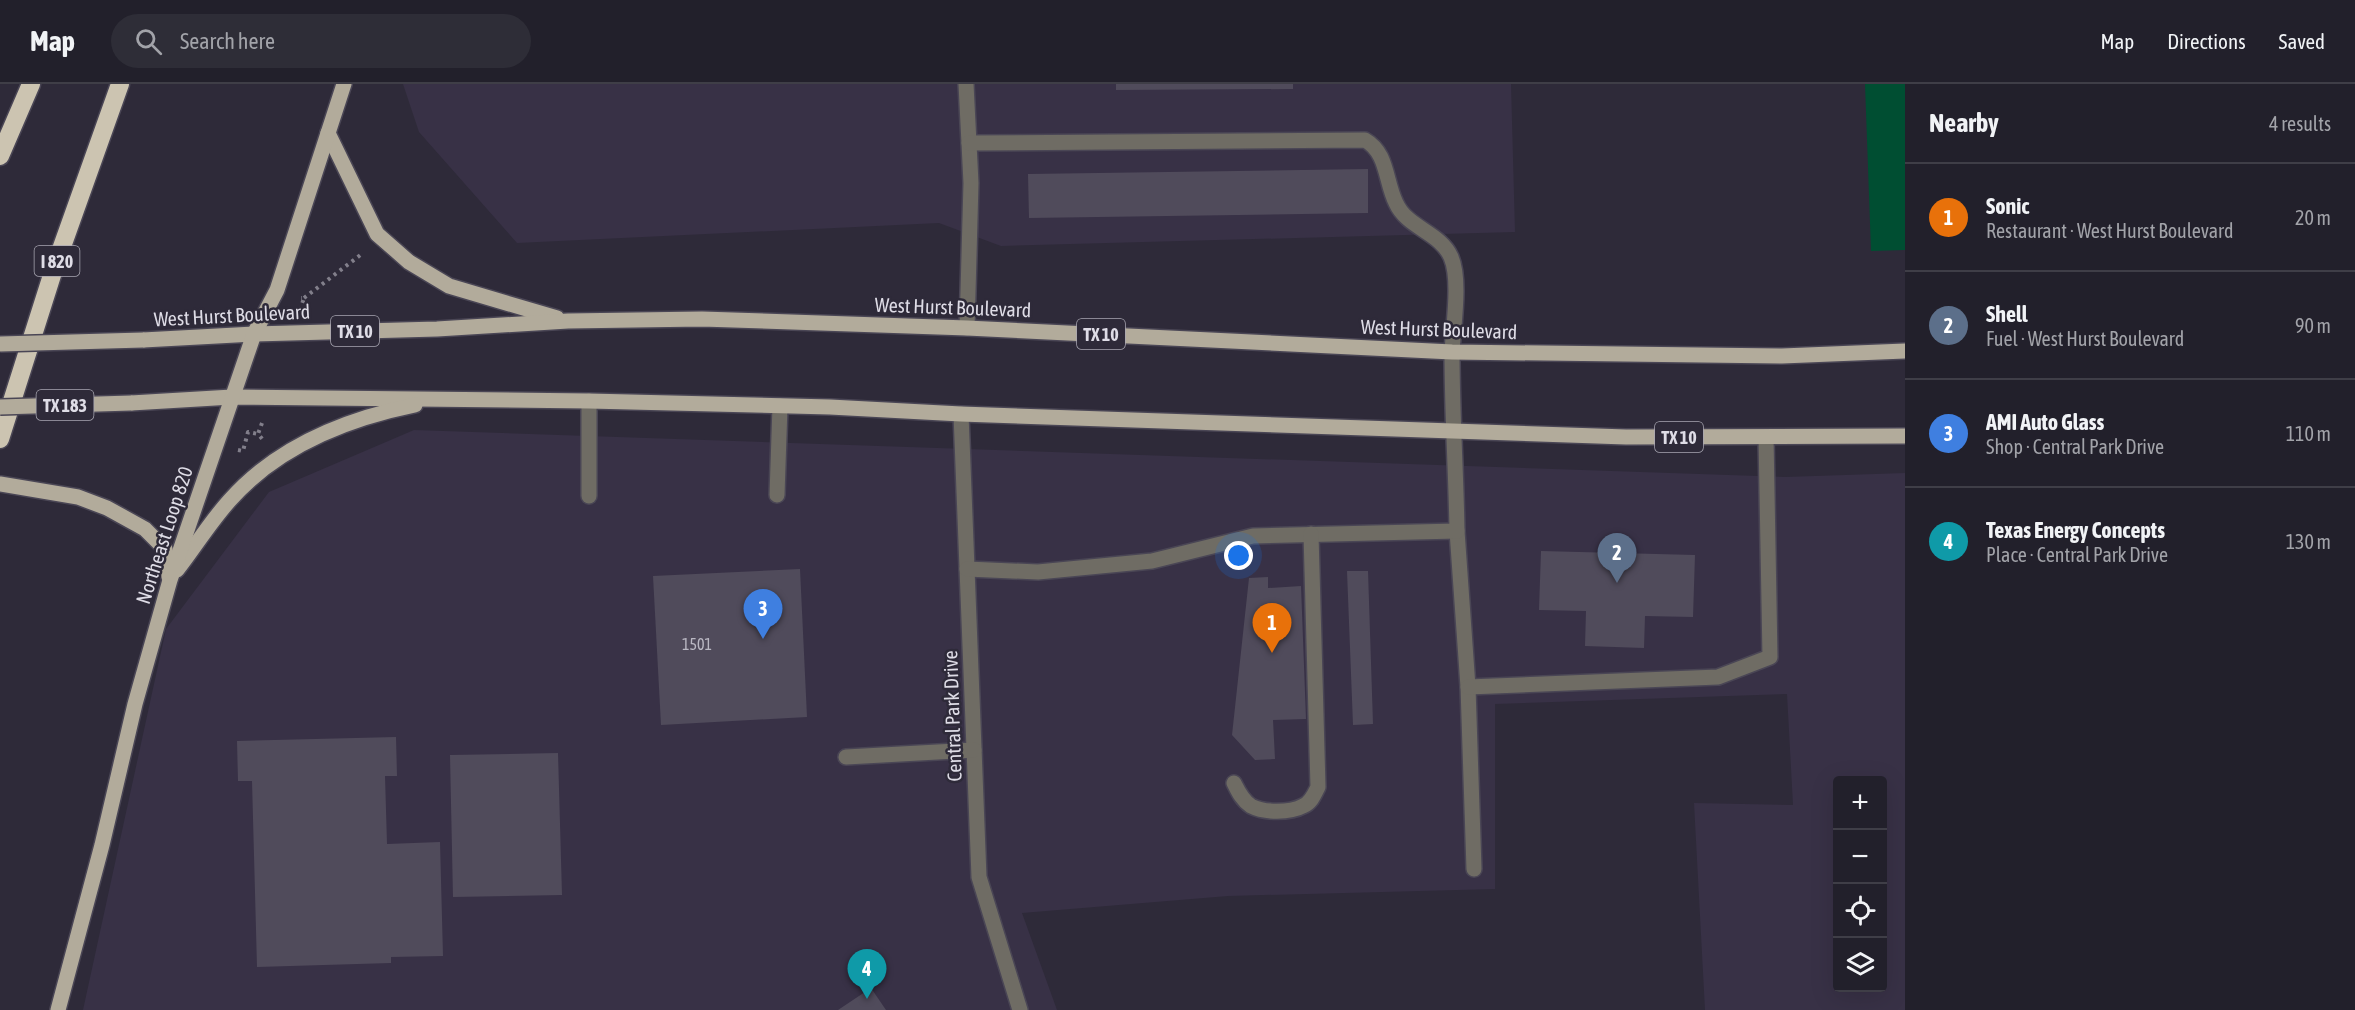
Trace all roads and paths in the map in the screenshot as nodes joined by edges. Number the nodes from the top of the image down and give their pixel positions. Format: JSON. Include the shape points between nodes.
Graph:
{"nodes":[{"id":1,"x":31,"y":84,"type":"edge"},
{"id":2,"x":120,"y":84,"type":"edge"},
{"id":3,"x":344,"y":84,"type":"edge"},
{"id":4,"x":966,"y":84,"type":"edge"},
{"id":5,"x":328,"y":133,"type":"junction"},
{"id":6,"x":969,"y":143,"type":"junction"},
{"id":7,"x":0,"y":156,"type":"edge"},
{"id":8,"x":363,"y":254,"type":"dead end"},
{"id":9,"x":294,"y":295,"type":"dead end"},
{"id":10,"x":304,"y":298,"type":"junction"},
{"id":11,"x":300,"y":310,"type":"dead end"},
{"id":12,"x":568,"y":321,"type":"junction"},
{"id":13,"x":967,"y":328,"type":"junction"},
{"id":14,"x":254,"y":333,"type":"junction"},
{"id":15,"x":0,"y":344,"type":"edge"},
{"id":16,"x":1905,"y":351,"type":"edge"},
{"id":17,"x":1452,"y":352,"type":"junction"},
{"id":18,"x":232,"y":397,"type":"junction"},
{"id":19,"x":445,"y":400,"type":"junction"},
{"id":20,"x":589,"y":402,"type":"junction"},
{"id":21,"x":780,"y":406,"type":"junction"},
{"id":22,"x":0,"y":407,"type":"edge"},
{"id":23,"x":961,"y":414,"type":"junction"},
{"id":24,"x":262,"y":423,"type":"dead end"},
{"id":25,"x":1454,"y":432,"type":"junction"},
{"id":26,"x":258,"y":434,"type":"junction"},
{"id":27,"x":1905,"y":436,"type":"edge"},
{"id":28,"x":1766,"y":437,"type":"junction"},
{"id":29,"x":0,"y":439,"type":"edge"},
{"id":30,"x":268,"y":446,"type":"dead end"},
{"id":31,"x":238,"y":450,"type":"dead end"},
{"id":32,"x":0,"y":484,"type":"edge"},
{"id":33,"x":777,"y":495,"type":"dead end"},
{"id":34,"x":589,"y":496,"type":"dead end"},
{"id":35,"x":1457,"y":531,"type":"junction"},
{"id":36,"x":1311,"y":534,"type":"junction"},
{"id":37,"x":967,"y":569,"type":"junction"},
{"id":38,"x":170,"y":580,"type":"junction"},
{"id":39,"x":1468,"y":687,"type":"junction"},
{"id":40,"x":974,"y":750,"type":"junction"},
{"id":41,"x":846,"y":757,"type":"dead end"},
{"id":42,"x":1234,"y":783,"type":"dead end"},
{"id":43,"x":1474,"y":869,"type":"dead end"},
{"id":44,"x":58,"y":1010,"type":"edge"},
{"id":45,"x":1020,"y":1010,"type":"edge"}],
"edges":[{"from":1,"to":7,"type":"highway"},
{"from":2,"to":29,"type":"highway","number":"I 820","via":[[53,272]]},
{"from":3,"to":5,"type":"main road","name":"Northeast Loop 820"},
{"from":4,"to":6,"type":"street"},
{"from":5,"to":12,"type":"main road","via":[[377,234],[409,262],[449,286]]},
{"from":5,"to":14,"type":"main road","name":"Northeast Loop 820","via":[[278,290]]},
{"from":6,"to":13,"type":"street"},
{"from":6,"to":17,"type":"street","via":[[1365,140],[1376,146],[1382,156],[1397,206],[1409,220],[1443,244],[1451,256],[1455,273]]},
{"from":8,"to":10,"type":"path"},
{"from":9,"to":10,"type":"path"},
{"from":10,"to":11,"type":"path"},
{"from":12,"to":13,"type":"main road","name":"West Hurst Boulevard","number":"TX 10","via":[[702,319]]},
{"from":12,"to":14,"type":"main road","name":"West Hurst Boulevard","number":"TX 10"},
{"from":13,"to":17,"type":"main road","name":"West Hurst Boulevard","number":"TX 10"},
{"from":14,"to":15,"type":"main road","name":"West Hurst Boulevard","number":"TX 10","bridge":true},
{"from":14,"to":18,"type":"main road","name":"Northeast Loop 820"},
{"from":16,"to":17,"type":"main road","name":"West Hurst Boulevard","number":"TX 10","via":[[1782,356]]},
{"from":17,"to":25,"type":"street"},
{"from":18,"to":19,"type":"main road","number":"TX 10"},
{"from":18,"to":22,"type":"main road","number":"TX 183","bridge":true},
{"from":18,"to":38,"type":"main road","name":"Northeast Loop 820"},
{"from":19,"to":20,"type":"main road","number":"TX 10"},
{"from":19,"to":38,"type":"main road","via":[[347,424],[297,446],[252,478],[230,500]]},
{"from":20,"to":21,"type":"main road","number":"TX 10"},
{"from":20,"to":34,"type":"street"},
{"from":21,"to":23,"type":"main road","number":"TX 10"},
{"from":21,"to":33,"type":"street"},
{"from":23,"to":25,"type":"main road","number":"TX 10"},
{"from":23,"to":37,"type":"street","name":"Central Park Drive"},
{"from":24,"to":26,"type":"path"},
{"from":25,"to":28,"type":"main road","number":"TX 10"},
{"from":25,"to":35,"type":"street"},
{"from":26,"to":30,"type":"path"},
{"from":26,"to":31,"type":"path","via":[[248,432],[243,452]]},
{"from":27,"to":28,"type":"main road","number":"TX 10"},
{"from":28,"to":39,"type":"street","via":[[1770,657],[1718,677]]},
{"from":32,"to":38,"type":"main road","via":[[78,496],[145,529],[165,549]]},
{"from":35,"to":36,"type":"street"},
{"from":35,"to":39,"type":"street"},
{"from":36,"to":37,"type":"street","via":[[1252,536],[1152,561],[1093,568],[1038,572]]},
{"from":36,"to":42,"type":"street","via":[[1318,788],[1304,806],[1268,811],[1252,807],[1242,799]]},
{"from":37,"to":40,"type":"street","name":"Central Park Drive"},
{"from":38,"to":44,"type":"main road","name":"Northeast Loop 820"},
{"from":39,"to":43,"type":"street"},
{"from":40,"to":41,"type":"street"},
{"from":40,"to":45,"type":"street","name":"Central Park Drive","via":[[979,877]]}]}
